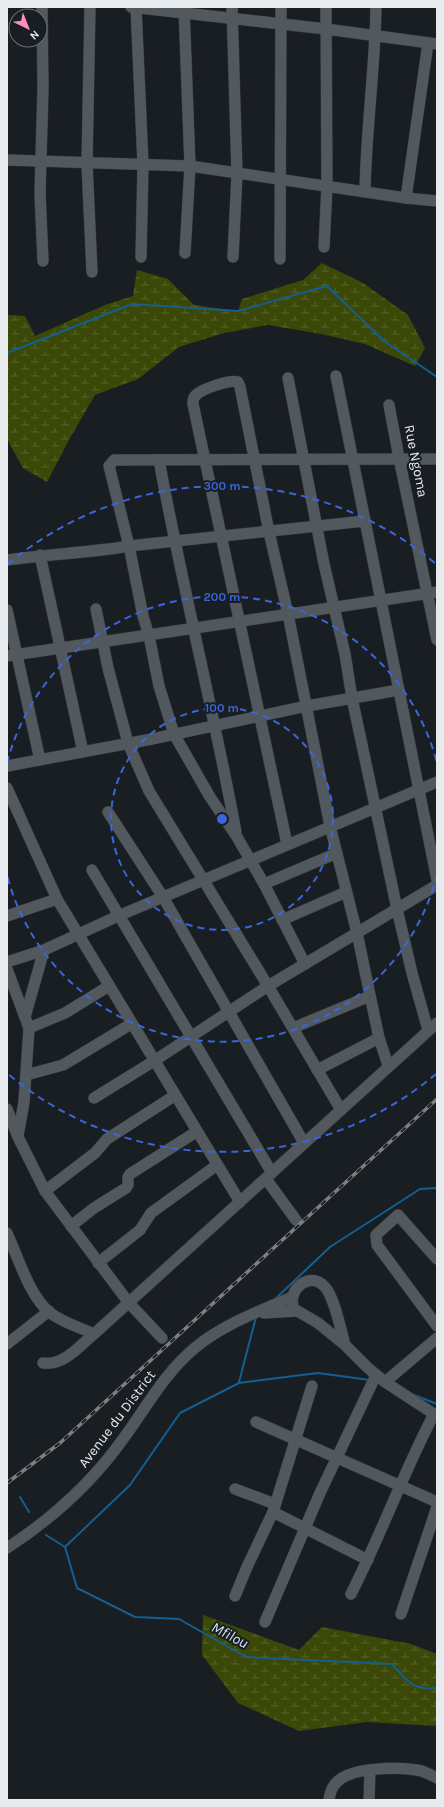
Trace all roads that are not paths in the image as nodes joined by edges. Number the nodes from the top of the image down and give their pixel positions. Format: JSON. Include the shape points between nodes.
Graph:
{"nodes":[{"id":1,"x":42,"y":7,"type":"edge"},
{"id":2,"x":90,"y":7,"type":"edge"},
{"id":3,"x":134,"y":7,"type":"edge"},
{"id":4,"x":232,"y":7,"type":"edge"},
{"id":5,"x":281,"y":7,"type":"edge"},
{"id":6,"x":326,"y":7,"type":"edge"},
{"id":7,"x":376,"y":7,"type":"edge"},
{"id":8,"x":184,"y":10,"type":"edge"},
{"id":9,"x":232,"y":19,"type":"junction"},
{"id":10,"x":281,"y":24,"type":"junction"},
{"id":11,"x":326,"y":29,"type":"junction"},
{"id":12,"x":376,"y":36,"type":"junction"},
{"id":13,"x":433,"y":44,"type":"edge"},
{"id":14,"x":7,"y":160,"type":"edge"},
{"id":15,"x":41,"y":162,"type":"junction"},
{"id":16,"x":87,"y":164,"type":"junction"},
{"id":17,"x":143,"y":165,"type":"junction"},
{"id":18,"x":190,"y":166,"type":"junction"},
{"id":19,"x":237,"y":174,"type":"junction"},
{"id":20,"x":280,"y":179,"type":"junction"},
{"id":21,"x":327,"y":186,"type":"junction"},
{"id":22,"x":365,"y":192,"type":"junction"},
{"id":23,"x":406,"y":198,"type":"junction"},
{"id":24,"x":437,"y":201,"type":"edge"},
{"id":25,"x":324,"y":247,"type":"dead end"},
{"id":26,"x":185,"y":253,"type":"dead end"},
{"id":27,"x":233,"y":256,"type":"dead end"},
{"id":28,"x":141,"y":257,"type":"dead end"},
{"id":29,"x":280,"y":259,"type":"dead end"},
{"id":30,"x":43,"y":262,"type":"dead end"},
{"id":31,"x":92,"y":272,"type":"dead end"},
{"id":32,"x":336,"y":376,"type":"dead end"},
{"id":33,"x":288,"y":378,"type":"dead end"},
{"id":34,"x":389,"y":405,"type":"dead end"},
{"id":35,"x":399,"y":458,"type":"junction"},
{"id":36,"x":254,"y":459,"type":"junction"},
{"id":37,"x":304,"y":459,"type":"junction"},
{"id":38,"x":352,"y":459,"type":"junction"},
{"id":39,"x":437,"y":459,"type":"edge"},
{"id":40,"x":159,"y":460,"type":"junction"},
{"id":41,"x":205,"y":460,"type":"junction"},
{"id":42,"x":365,"y":520,"type":"junction"},
{"id":43,"x":317,"y":526,"type":"junction"},
{"id":44,"x":269,"y":532,"type":"junction"},
{"id":45,"x":222,"y":537,"type":"junction"},
{"id":46,"x":175,"y":541,"type":"junction"},
{"id":47,"x":129,"y":546,"type":"junction"},
{"id":48,"x":40,"y":555,"type":"junction"},
{"id":49,"x":7,"y":560,"type":"edge"},
{"id":50,"x":432,"y":593,"type":"edge"},
{"id":51,"x":382,"y":600,"type":"junction"},
{"id":52,"x":334,"y":607,"type":"junction"},
{"id":53,"x":96,"y":608,"type":"dead end"},
{"id":54,"x":7,"y":610,"type":"edge"},
{"id":55,"x":288,"y":614,"type":"junction"},
{"id":56,"x":240,"y":621,"type":"junction"},
{"id":57,"x":194,"y":628,"type":"junction"},
{"id":58,"x":149,"y":636,"type":"junction"},
{"id":59,"x":437,"y":640,"type":"edge"},
{"id":60,"x":103,"y":642,"type":"junction"},
{"id":61,"x":61,"y":648,"type":"junction"},
{"id":62,"x":12,"y":655,"type":"edge"},
{"id":63,"x":399,"y":690,"type":"junction"},
{"id":64,"x":352,"y":698,"type":"junction"},
{"id":65,"x":307,"y":706,"type":"junction"},
{"id":66,"x":260,"y":716,"type":"junction"},
{"id":67,"x":216,"y":726,"type":"junction"},
{"id":68,"x":174,"y":734,"type":"junction"},
{"id":69,"x":128,"y":743,"type":"junction"},
{"id":70,"x":83,"y":752,"type":"junction"},
{"id":71,"x":40,"y":760,"type":"junction"},
{"id":72,"x":7,"y":766,"type":"edge"},
{"id":73,"x":437,"y":782,"type":"edge"},
{"id":74,"x":7,"y":788,"type":"edge"},
{"id":75,"x":420,"y":789,"type":"junction"},
{"id":76,"x":376,"y":807,"type":"junction"},
{"id":77,"x":108,"y":812,"type":"dead end"},
{"id":78,"x":330,"y":826,"type":"junction"},
{"id":79,"x":237,"y":837,"type":"junction"},
{"id":80,"x":287,"y":844,"type":"junction"},
{"id":81,"x":337,"y":853,"type":"junction"},
{"id":82,"x":250,"y":860,"type":"junction"},
{"id":83,"x":92,"y":870,"type":"dead end"},
{"id":84,"x":203,"y":880,"type":"junction"},
{"id":85,"x":437,"y":880,"type":"edge"},
{"id":86,"x":264,"y":884,"type":"junction"},
{"id":87,"x":437,"y":885,"type":"edge"},
{"id":88,"x":346,"y":892,"type":"junction"},
{"id":89,"x":163,"y":897,"type":"junction"},
{"id":90,"x":57,"y":899,"type":"junction"},
{"id":91,"x":397,"y":909,"type":"junction"},
{"id":92,"x":7,"y":916,"type":"edge"},
{"id":93,"x":118,"y":916,"type":"junction"},
{"id":94,"x":282,"y":920,"type":"junction"},
{"id":95,"x":357,"y":933,"type":"junction"},
{"id":96,"x":78,"y":934,"type":"junction"},
{"id":97,"x":44,"y":950,"type":"junction"},
{"id":98,"x":7,"y":962,"type":"edge"},
{"id":99,"x":305,"y":964,"type":"junction"},
{"id":100,"x":7,"y":969,"type":"edge"},
{"id":101,"x":108,"y":986,"type":"junction"},
{"id":102,"x":268,"y":986,"type":"junction"},
{"id":103,"x":370,"y":996,"type":"junction"},
{"id":104,"x":229,"y":1011,"type":"junction"},
{"id":105,"x":25,"y":1017,"type":"junction"},
{"id":106,"x":437,"y":1023,"type":"edge"},
{"id":107,"x":131,"y":1024,"type":"junction"},
{"id":108,"x":29,"y":1028,"type":"junction"},
{"id":109,"x":293,"y":1028,"type":"junction"},
{"id":110,"x":428,"y":1030,"type":"junction"},
{"id":111,"x":192,"y":1036,"type":"junction"},
{"id":112,"x":379,"y":1038,"type":"junction"},
{"id":113,"x":154,"y":1061,"type":"junction"},
{"id":114,"x":388,"y":1065,"type":"junction"},
{"id":115,"x":317,"y":1070,"type":"junction"},
{"id":116,"x":26,"y":1075,"type":"junction"},
{"id":117,"x":174,"y":1096,"type":"junction"},
{"id":118,"x":94,"y":1098,"type":"dead end"},
{"id":119,"x":7,"y":1109,"type":"edge"},
{"id":120,"x":341,"y":1110,"type":"junction"},
{"id":121,"x":196,"y":1132,"type":"junction"},
{"id":122,"x":18,"y":1137,"type":"junction"},
{"id":123,"x":304,"y":1143,"type":"junction"},
{"id":124,"x":217,"y":1165,"type":"junction"},
{"id":125,"x":269,"y":1176,"type":"junction"},
{"id":126,"x":45,"y":1191,"type":"junction"},
{"id":127,"x":240,"y":1202,"type":"junction"},
{"id":128,"x":296,"y":1220,"type":"dead end"},
{"id":129,"x":71,"y":1226,"type":"junction"},
{"id":130,"x":7,"y":1233,"type":"edge"},
{"id":131,"x":437,"y":1259,"type":"edge"},
{"id":132,"x":98,"y":1263,"type":"junction"},
{"id":133,"x":292,"y":1297,"type":"junction"},
{"id":134,"x":129,"y":1303,"type":"junction"},
{"id":135,"x":297,"y":1311,"type":"junction"},
{"id":136,"x":49,"y":1312,"type":"junction"},
{"id":137,"x":255,"y":1314,"type":"junction"},
{"id":138,"x":437,"y":1326,"type":"edge"},
{"id":139,"x":94,"y":1334,"type":"junction"},
{"id":140,"x":162,"y":1338,"type":"dead end"},
{"id":141,"x":437,"y":1338,"type":"edge"},
{"id":142,"x":7,"y":1344,"type":"edge"},
{"id":143,"x":345,"y":1345,"type":"junction"},
{"id":144,"x":43,"y":1363,"type":"dead end"},
{"id":145,"x":376,"y":1375,"type":"junction"},
{"id":146,"x":385,"y":1382,"type":"junction"},
{"id":147,"x":312,"y":1386,"type":"dead end"},
{"id":148,"x":435,"y":1415,"type":"edge"},
{"id":149,"x":256,"y":1422,"type":"dead end"},
{"id":150,"x":295,"y":1439,"type":"junction"},
{"id":151,"x":336,"y":1458,"type":"junction"},
{"id":152,"x":399,"y":1486,"type":"junction"},
{"id":153,"x":235,"y":1489,"type":"dead end"},
{"id":154,"x":437,"y":1502,"type":"edge"},
{"id":155,"x":437,"y":1507,"type":"edge"},
{"id":156,"x":274,"y":1508,"type":"junction"},
{"id":157,"x":305,"y":1528,"type":"junction"},
{"id":158,"x":7,"y":1548,"type":"edge"},
{"id":159,"x":368,"y":1560,"type":"junction"},
{"id":160,"x":351,"y":1594,"type":"dead end"},
{"id":161,"x":235,"y":1596,"type":"dead end"},
{"id":162,"x":401,"y":1614,"type":"dead end"},
{"id":163,"x":265,"y":1622,"type":"dead end"},
{"id":164,"x":370,"y":1770,"type":"junction"},
{"id":165,"x":437,"y":1778,"type":"edge"},
{"id":166,"x":329,"y":1800,"type":"edge"},
{"id":167,"x":369,"y":1800,"type":"edge"}],
"edges":[{"from":1,"to":15,"type":"street"},
{"from":2,"to":16,"type":"street"},
{"from":3,"to":8,"type":"street"},
{"from":3,"to":17,"type":"street"},
{"from":4,"to":9,"type":"street"},
{"from":5,"to":10,"type":"street"},
{"from":6,"to":11,"type":"street"},
{"from":7,"to":12,"type":"street"},
{"from":8,"to":9,"type":"street"},
{"from":8,"to":18,"type":"street"},
{"from":9,"to":10,"type":"street"},
{"from":9,"to":19,"type":"street"},
{"from":10,"to":11,"type":"street"},
{"from":10,"to":20,"type":"street"},
{"from":11,"to":12,"type":"street"},
{"from":11,"to":21,"type":"street"},
{"from":12,"to":13,"type":"street"},
{"from":12,"to":22,"type":"street"},
{"from":13,"to":23,"type":"street"},
{"from":14,"to":15,"type":"street"},
{"from":15,"to":16,"type":"street"},
{"from":15,"to":30,"type":"street"},
{"from":16,"to":17,"type":"street"},
{"from":16,"to":31,"type":"street"},
{"from":17,"to":18,"type":"street"},
{"from":17,"to":28,"type":"street"},
{"from":18,"to":19,"type":"street"},
{"from":18,"to":26,"type":"street"},
{"from":19,"to":20,"type":"street"},
{"from":19,"to":27,"type":"street"},
{"from":20,"to":21,"type":"street"},
{"from":20,"to":29,"type":"street"},
{"from":21,"to":22,"type":"street"},
{"from":21,"to":25,"type":"street"},
{"from":22,"to":23,"type":"street"},
{"from":23,"to":24,"type":"street"},
{"from":32,"to":38,"type":"street"},
{"from":33,"to":37,"type":"street"},
{"from":34,"to":35,"type":"street","name":"Rue Ngoma"},
{"from":35,"to":38,"type":"street"},
{"from":35,"to":39,"type":"street"},
{"from":35,"to":50,"type":"street","name":"Rue Ngoma"},
{"from":36,"to":37,"type":"street"},
{"from":36,"to":41,"type":"street"},
{"from":36,"to":41,"type":"street","via":[[240,386],[238,382],[229,381],[193,398]]},
{"from":36,"to":44,"type":"street"},
{"from":37,"to":38,"type":"street"},
{"from":37,"to":43,"type":"street"},
{"from":38,"to":42,"type":"street"},
{"from":40,"to":41,"type":"street"},
{"from":40,"to":46,"type":"street"},
{"from":40,"to":47,"type":"street","via":[[114,460],[110,463]]},
{"from":41,"to":45,"type":"street"},
{"from":42,"to":43,"type":"street"},
{"from":42,"to":51,"type":"street"},
{"from":43,"to":44,"type":"street"},
{"from":43,"to":52,"type":"street"},
{"from":44,"to":45,"type":"street"},
{"from":44,"to":55,"type":"street"},
{"from":45,"to":46,"type":"street"},
{"from":45,"to":56,"type":"street"},
{"from":46,"to":47,"type":"street"},
{"from":46,"to":57,"type":"street"},
{"from":47,"to":48,"type":"street"},
{"from":47,"to":58,"type":"street"},
{"from":48,"to":49,"type":"street"},
{"from":48,"to":61,"type":"street"},
{"from":50,"to":51,"type":"street"},
{"from":50,"to":59,"type":"street","name":"Rue Ngoma"},
{"from":51,"to":52,"type":"street"},
{"from":51,"to":63,"type":"street"},
{"from":52,"to":55,"type":"street"},
{"from":52,"to":64,"type":"street"},
{"from":53,"to":60,"type":"street"},
{"from":54,"to":62,"type":"street"},
{"from":55,"to":56,"type":"street"},
{"from":55,"to":65,"type":"street"},
{"from":56,"to":57,"type":"street"},
{"from":56,"to":66,"type":"street"},
{"from":57,"to":58,"type":"street"},
{"from":57,"to":67,"type":"street"},
{"from":58,"to":60,"type":"street"},
{"from":58,"to":68,"type":"street","via":[[159,686]]},
{"from":60,"to":61,"type":"street"},
{"from":60,"to":69,"type":"street"},
{"from":61,"to":62,"type":"street"},
{"from":61,"to":70,"type":"street"},
{"from":62,"to":71,"type":"street"},
{"from":63,"to":64,"type":"street"},
{"from":63,"to":75,"type":"street"},
{"from":64,"to":65,"type":"street"},
{"from":64,"to":76,"type":"street"},
{"from":65,"to":66,"type":"street"},
{"from":65,"to":78,"type":"street"},
{"from":66,"to":67,"type":"street"},
{"from":66,"to":80,"type":"street"},
{"from":67,"to":68,"type":"street"},
{"from":67,"to":79,"type":"street"},
{"from":68,"to":69,"type":"street"},
{"from":68,"to":79,"type":"street","via":[[210,797]]},
{"from":69,"to":70,"type":"street"},
{"from":69,"to":84,"type":"street","via":[[149,791]]},
{"from":70,"to":71,"type":"street"},
{"from":71,"to":72,"type":"street"},
{"from":73,"to":75,"type":"street"},
{"from":74,"to":90,"type":"street"},
{"from":75,"to":76,"type":"street"},
{"from":75,"to":85,"type":"street"},
{"from":76,"to":78,"type":"street"},
{"from":76,"to":91,"type":"street"},
{"from":77,"to":89,"type":"street"},
{"from":78,"to":80,"type":"street"},
{"from":78,"to":81,"type":"street"},
{"from":79,"to":82,"type":"street"},
{"from":80,"to":82,"type":"street"},
{"from":81,"to":86,"type":"street"},
{"from":81,"to":88,"type":"street"},
{"from":82,"to":84,"type":"street"},
{"from":82,"to":86,"type":"street"},
{"from":83,"to":93,"type":"street"},
{"from":84,"to":89,"type":"street"},
{"from":84,"to":102,"type":"street"},
{"from":86,"to":94,"type":"street"},
{"from":87,"to":91,"type":"street"},
{"from":88,"to":94,"type":"street"},
{"from":88,"to":95,"type":"street"},
{"from":89,"to":93,"type":"street"},
{"from":89,"to":104,"type":"street"},
{"from":90,"to":92,"type":"street"},
{"from":90,"to":96,"type":"street"},
{"from":91,"to":95,"type":"street"},
{"from":91,"to":110,"type":"street"},
{"from":93,"to":96,"type":"street"},
{"from":93,"to":111,"type":"street"},
{"from":94,"to":99,"type":"street"},
{"from":95,"to":99,"type":"street"},
{"from":95,"to":103,"type":"street"},
{"from":96,"to":97,"type":"street"},
{"from":96,"to":101,"type":"street"},
{"from":97,"to":98,"type":"street"},
{"from":97,"to":105,"type":"street"},
{"from":99,"to":102,"type":"street"},
{"from":100,"to":105,"type":"street"},
{"from":101,"to":107,"type":"street"},
{"from":101,"to":108,"type":"street","via":[[65,1012]]},
{"from":102,"to":104,"type":"street"},
{"from":102,"to":109,"type":"street"},
{"from":103,"to":109,"type":"street"},
{"from":103,"to":112,"type":"street"},
{"from":104,"to":111,"type":"street"},
{"from":104,"to":123,"type":"street"},
{"from":105,"to":108,"type":"street"},
{"from":106,"to":110,"type":"street"},
{"from":107,"to":113,"type":"street"},
{"from":107,"to":116,"type":"street","via":[[64,1065]]},
{"from":108,"to":116,"type":"street"},
{"from":109,"to":115,"type":"street"},
{"from":110,"to":114,"type":"street"},
{"from":111,"to":113,"type":"street"},
{"from":111,"to":125,"type":"street"},
{"from":112,"to":114,"type":"street"},
{"from":112,"to":115,"type":"street"},
{"from":113,"to":117,"type":"street"},
{"from":113,"to":118,"type":"street"},
{"from":114,"to":120,"type":"street"},
{"from":115,"to":120,"type":"street"},
{"from":116,"to":122,"type":"street"},
{"from":117,"to":121,"type":"street"},
{"from":117,"to":126,"type":"street","via":[[107,1139],[95,1153]]},
{"from":119,"to":122,"type":"street"},
{"from":120,"to":123,"type":"street"},
{"from":121,"to":124,"type":"street"},
{"from":121,"to":129,"type":"street","via":[[130,1174],[126,1188]]},
{"from":122,"to":126,"type":"street"},
{"from":123,"to":125,"type":"street"},
{"from":124,"to":127,"type":"street"},
{"from":124,"to":132,"type":"street","via":[[150,1213],[137,1232]]},
{"from":125,"to":127,"type":"street"},
{"from":125,"to":128,"type":"street"},
{"from":126,"to":129,"type":"street"},
{"from":127,"to":134,"type":"street"},
{"from":129,"to":132,"type":"street"},
{"from":130,"to":136,"type":"street","via":[[29,1283]]},
{"from":131,"to":138,"type":"street","via":[[398,1215],[376,1235],[377,1245]]},
{"from":132,"to":134,"type":"street"},
{"from":133,"to":135,"type":"street"},
{"from":133,"to":137,"type":"street","name":"Avenue du District"},
{"from":133,"to":143,"type":"street","name":"Avenue du District","via":[[295,1289],[301,1284],[309,1281],[321,1283],[330,1296]]},
{"from":134,"to":139,"type":"street"},
{"from":134,"to":140,"type":"street"},
{"from":135,"to":137,"type":"street","name":"Avenue du District"},
{"from":135,"to":143,"type":"street","name":"Avenue du District","via":[[318,1323]]},
{"from":136,"to":139,"type":"street"},
{"from":136,"to":142,"type":"street"},
{"from":137,"to":158,"type":"street","name":"Avenue du District","via":[[219,1332],[185,1357],[170,1373],[85,1487],[60,1510]]},
{"from":139,"to":144,"type":"street","via":[[62,1360],[50,1364]]},
{"from":141,"to":146,"type":"street"},
{"from":143,"to":145,"type":"street","name":"Avenue du District"},
{"from":145,"to":146,"type":"street","name":"Avenue du District"},
{"from":145,"to":151,"type":"street"},
{"from":146,"to":148,"type":"street","name":"Avenue du District"},
{"from":147,"to":150,"type":"street"},
{"from":148,"to":152,"type":"street"},
{"from":149,"to":150,"type":"street"},
{"from":150,"to":151,"type":"street"},
{"from":150,"to":156,"type":"street"},
{"from":151,"to":152,"type":"street"},
{"from":151,"to":157,"type":"street"},
{"from":152,"to":154,"type":"street"},
{"from":152,"to":159,"type":"street"},
{"from":153,"to":156,"type":"street"},
{"from":155,"to":162,"type":"street"},
{"from":156,"to":157,"type":"street"},
{"from":156,"to":161,"type":"street"},
{"from":157,"to":159,"type":"street"},
{"from":157,"to":163,"type":"street"},
{"from":159,"to":160,"type":"street"},
{"from":164,"to":165,"type":"street","via":[[403,1768],[419,1770]]},
{"from":164,"to":166,"type":"street","via":[[338,1780],[332,1786]]},
{"from":164,"to":167,"type":"street"}]}
